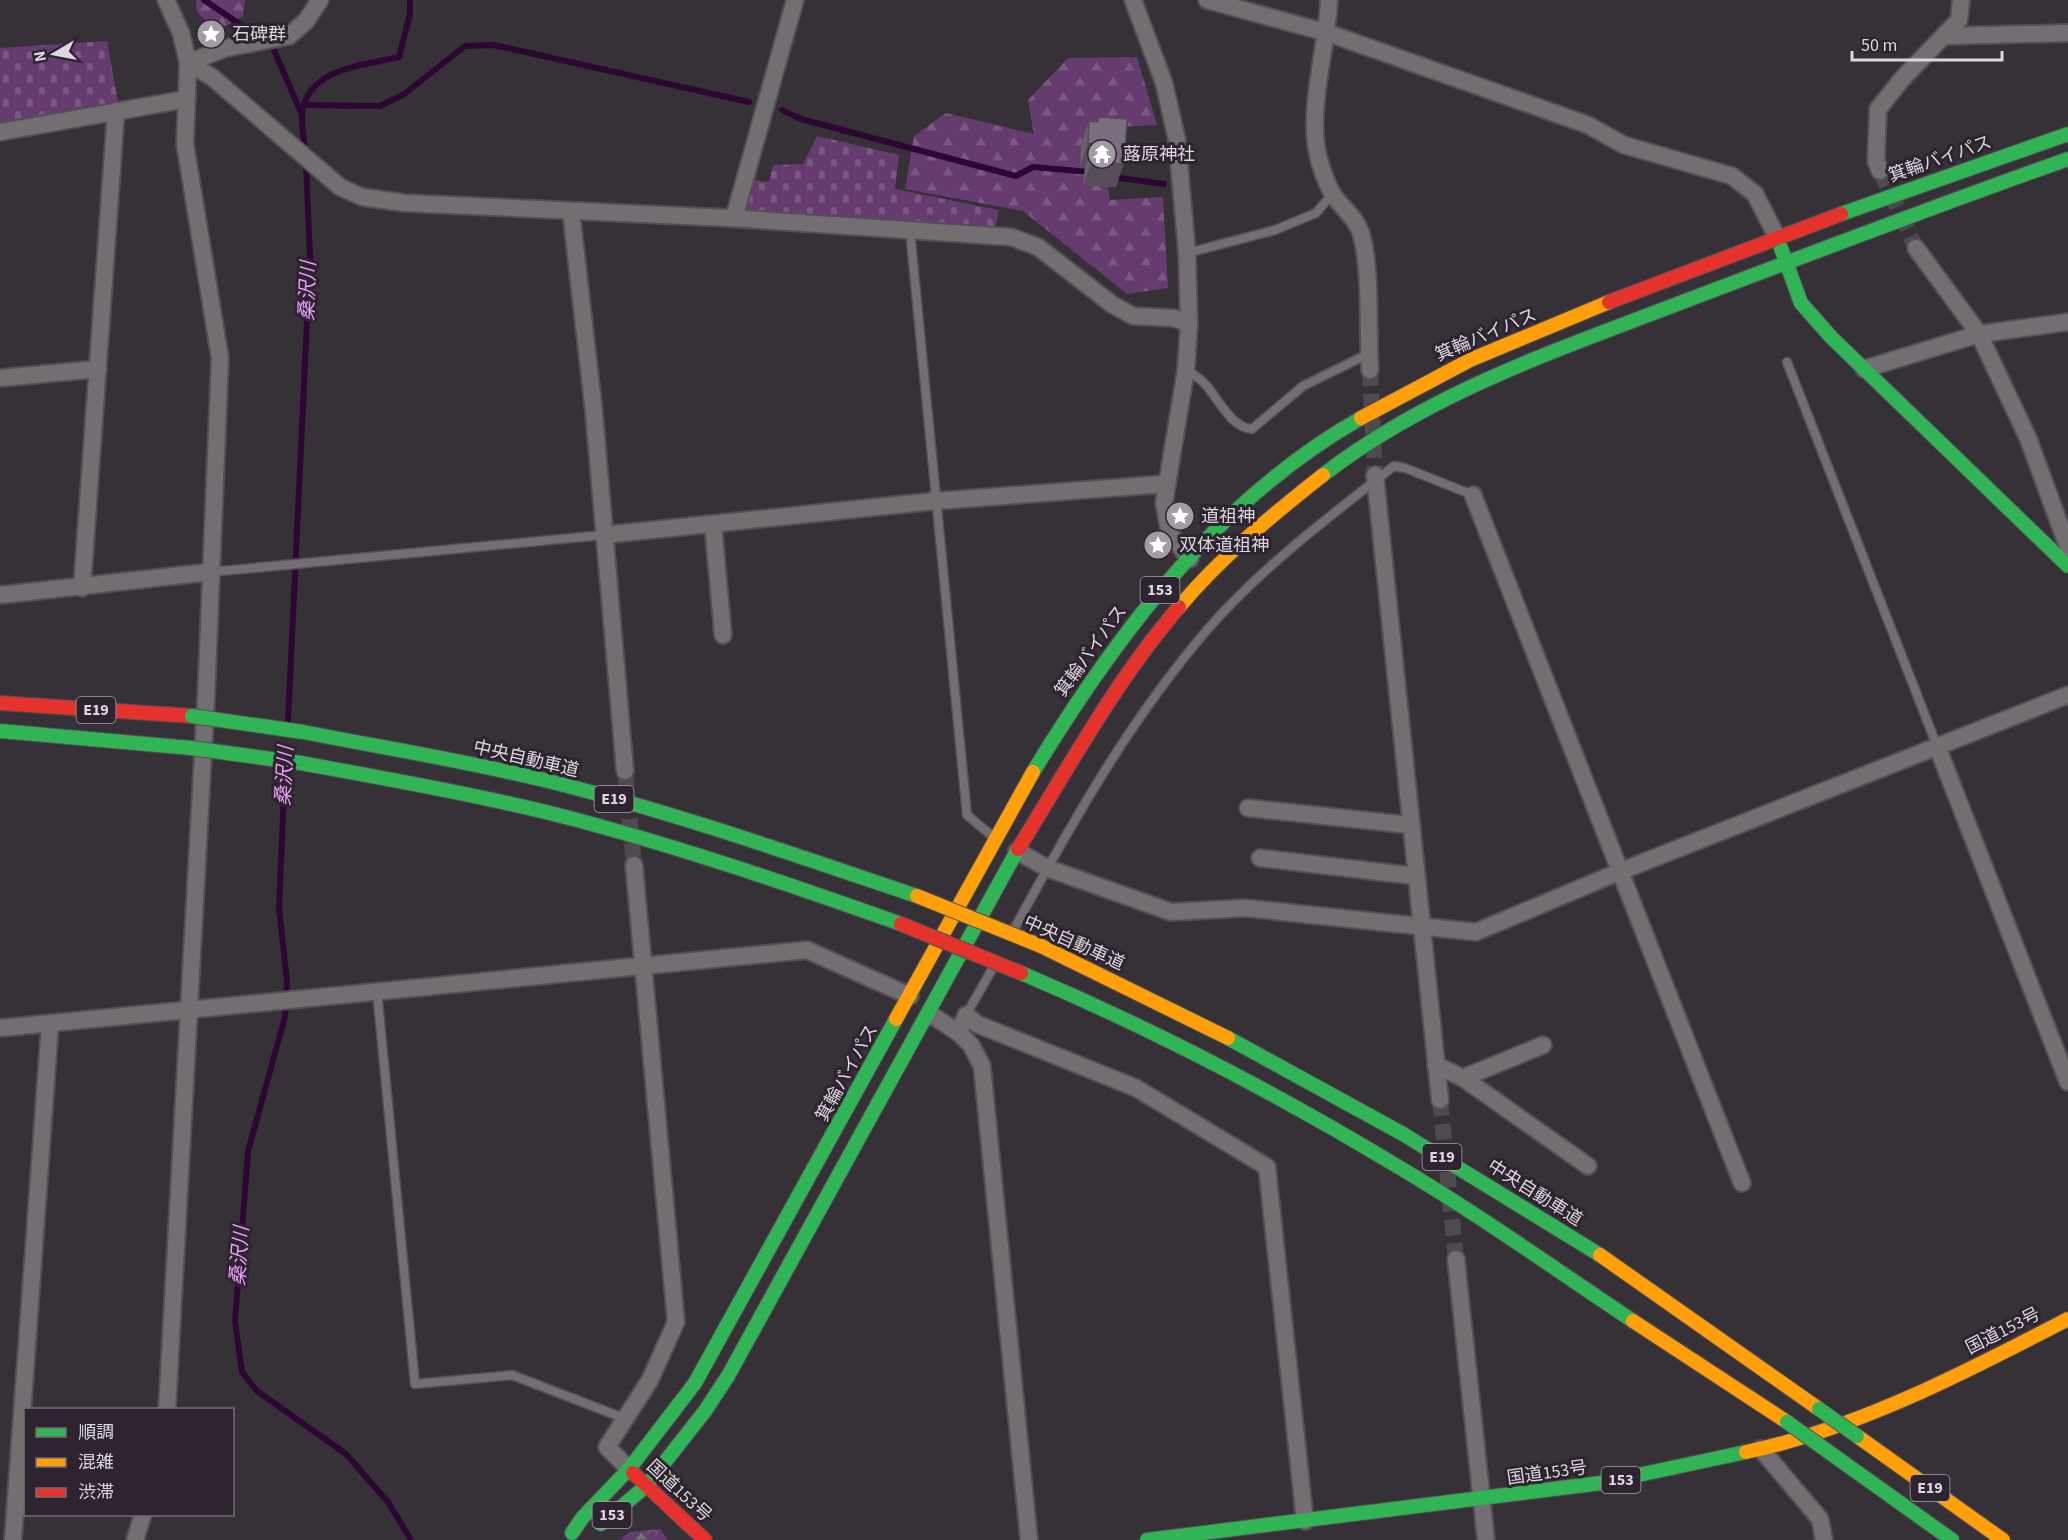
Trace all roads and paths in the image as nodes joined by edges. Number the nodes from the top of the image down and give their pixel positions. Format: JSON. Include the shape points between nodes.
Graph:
{"nodes":[{"id":1,"x":166,"y":0,"type":"edge"},
{"id":2,"x":320,"y":0,"type":"edge"},
{"id":3,"x":795,"y":0,"type":"edge"},
{"id":4,"x":1133,"y":0,"type":"edge"},
{"id":5,"x":1207,"y":0,"type":"edge"},
{"id":6,"x":1329,"y":0,"type":"edge"},
{"id":7,"x":1961,"y":0,"type":"edge"},
{"id":8,"x":1328,"y":33,"type":"junction"},
{"id":9,"x":2068,"y":33,"type":"edge"},
{"id":10,"x":1945,"y":36,"type":"junction"},
{"id":11,"x":188,"y":63,"type":"junction"},
{"id":12,"x":187,"y":99,"type":"junction"},
{"id":13,"x":116,"y":111,"type":"junction"},
{"id":14,"x":0,"y":132,"type":"edge"},
{"id":15,"x":2068,"y":134,"type":"edge"},
{"id":16,"x":2068,"y":159,"type":"edge"},
{"id":17,"x":1880,"y":171,"type":"tunnel mouth"},
{"id":18,"x":1333,"y":193,"type":"junction"},
{"id":19,"x":571,"y":211,"type":"junction"},
{"id":20,"x":734,"y":218,"type":"junction"},
{"id":21,"x":910,"y":231,"type":"junction"},
{"id":22,"x":1778,"y":239,"type":"junction"},
{"id":23,"x":1916,"y":248,"type":"tunnel mouth"},
{"id":24,"x":1187,"y":253,"type":"junction"},
{"id":25,"x":1786,"y":264,"type":"junction"},
{"id":26,"x":2068,"y":322,"type":"edge"},
{"id":27,"x":1189,"y":323,"type":"junction"},
{"id":28,"x":1979,"y":333,"type":"junction"},
{"id":29,"x":1369,"y":362,"type":"joint"},
{"id":30,"x":1787,"y":362,"type":"dead end"},
{"id":31,"x":98,"y":369,"type":"junction"},
{"id":32,"x":1186,"y":369,"type":"junction"},
{"id":33,"x":1864,"y":369,"type":"junction"},
{"id":34,"x":0,"y":378,"type":"edge"},
{"id":35,"x":1375,"y":478,"type":"junction"},
{"id":36,"x":1166,"y":484,"type":"junction"},
{"id":37,"x":1473,"y":495,"type":"joint"},
{"id":38,"x":935,"y":501,"type":"junction"},
{"id":39,"x":713,"y":524,"type":"junction"},
{"id":40,"x":603,"y":535,"type":"junction"},
{"id":41,"x":2067,"y":556,"type":"edge"},
{"id":42,"x":1190,"y":559,"type":"junction"},
{"id":43,"x":210,"y":572,"type":"junction"},
{"id":44,"x":82,"y":588,"type":"junction"},
{"id":45,"x":0,"y":595,"type":"edge"},
{"id":46,"x":723,"y":635,"type":"dead end"},
{"id":47,"x":2068,"y":695,"type":"edge"},
{"id":48,"x":0,"y":703,"type":"edge"},
{"id":49,"x":0,"y":731,"type":"edge"},
{"id":50,"x":1937,"y":746,"type":"junction"},
{"id":51,"x":625,"y":771,"type":"tunnel mouth"},
{"id":52,"x":1248,"y":808,"type":"dead end"},
{"id":53,"x":1410,"y":825,"type":"junction"},
{"id":54,"x":996,"y":838,"type":"junction"},
{"id":55,"x":1017,"y":851,"type":"junction"},
{"id":56,"x":1260,"y":858,"type":"dead end"},
{"id":57,"x":634,"y":865,"type":"tunnel mouth"},
{"id":58,"x":1047,"y":868,"type":"junction"},
{"id":59,"x":1622,"y":871,"type":"junction"},
{"id":60,"x":1415,"y":876,"type":"junction"},
{"id":61,"x":1421,"y":926,"type":"junction"},
{"id":62,"x":1004,"y":946,"type":"dead end"},
{"id":63,"x":999,"y":956,"type":"dead end"},
{"id":64,"x":642,"y":965,"type":"junction"},
{"id":65,"x":377,"y":991,"type":"junction"},
{"id":66,"x":910,"y":996,"type":"junction"},
{"id":67,"x":189,"y":1008,"type":"junction"},
{"id":68,"x":930,"y":1014,"type":"junction"},
{"id":69,"x":966,"y":1015,"type":"junction"},
{"id":70,"x":50,"y":1024,"type":"junction"},
{"id":71,"x":0,"y":1028,"type":"edge"},
{"id":72,"x":959,"y":1033,"type":"junction"},
{"id":73,"x":1543,"y":1045,"type":"dead end"},
{"id":74,"x":1436,"y":1065,"type":"junction"},
{"id":75,"x":1463,"y":1078,"type":"junction"},
{"id":76,"x":2068,"y":1082,"type":"edge"},
{"id":77,"x":1440,"y":1100,"type":"tunnel mouth"},
{"id":78,"x":1588,"y":1166,"type":"dead end"},
{"id":79,"x":1742,"y":1183,"type":"dead end"},
{"id":80,"x":1456,"y":1259,"type":"tunnel mouth"},
{"id":81,"x":2068,"y":1319,"type":"edge"},
{"id":82,"x":167,"y":1408,"type":"edge"},
{"id":83,"x":626,"y":1419,"type":"junction"},
{"id":84,"x":1761,"y":1449,"type":"junction"},
{"id":85,"x":629,"y":1469,"type":"junction"},
{"id":86,"x":646,"y":1486,"type":"junction"},
{"id":87,"x":1482,"y":1500,"type":"junction"},
{"id":88,"x":143,"y":1516,"type":"edge"},
{"id":89,"x":1305,"y":1521,"type":"junction"},
{"id":90,"x":572,"y":1533,"type":"junction"},
{"id":91,"x":1181,"y":1538,"type":"edge"},
{"id":92,"x":13,"y":1540,"type":"edge"},
{"id":93,"x":135,"y":1540,"type":"edge"},
{"id":94,"x":560,"y":1540,"type":"edge"},
{"id":95,"x":705,"y":1540,"type":"edge"},
{"id":96,"x":1029,"y":1540,"type":"edge"},
{"id":97,"x":1147,"y":1540,"type":"edge"},
{"id":98,"x":1486,"y":1540,"type":"edge"},
{"id":99,"x":1824,"y":1540,"type":"edge"},
{"id":100,"x":1952,"y":1540,"type":"edge"},
{"id":101,"x":2003,"y":1540,"type":"edge"}],
"edges":[{"from":1,"to":11,"type":"street","via":[[181,33]]},
{"from":2,"to":11,"type":"street","via":[[306,21],[289,36],[226,48]]},
{"from":3,"to":20,"type":"street"},
{"from":4,"to":24,"type":"street","via":[[1164,84],[1177,140]]},
{"from":5,"to":8,"type":"street"},
{"from":6,"to":8,"type":"street"},
{"from":7,"to":10,"type":"street","via":[[1959,20]]},
{"from":8,"to":18,"type":"street","via":[[1315,115],[1319,162]]},
{"from":8,"to":22,"type":"street","via":[[1588,125],[1624,145],[1732,176],[1755,194]]},
{"from":9,"to":10,"type":"street"},
{"from":10,"to":17,"type":"street","via":[[1878,109],[1876,161]]},
{"from":11,"to":12,"type":"street"},
{"from":11,"to":19,"type":"street","via":[[212,77],[340,187],[362,197],[405,203]]},
{"from":12,"to":13,"type":"street"},
{"from":12,"to":43,"type":"street","via":[[184,144],[220,358]]},
{"from":13,"to":14,"type":"street"},
{"from":13,"to":31,"type":"street"},
{"from":15,"to":22,"type":"main road","name":"箕輪バイパス","number":"153","via":[[1879,199]]},
{"from":16,"to":25,"type":"main road","number":"153"},
{"from":18,"to":24,"type":"lane","via":[[1316,213],[1275,230]]},
{"from":18,"to":29,"type":"street","via":[[1351,214],[1360,233]]},
{"from":19,"to":20,"type":"street"},
{"from":19,"to":40,"type":"street","via":[[594,413]]},
{"from":20,"to":21,"type":"street"},
{"from":21,"to":27,"type":"street","via":[[1011,237],[1038,247],[1133,316]]},
{"from":21,"to":38,"type":"lane"},
{"from":22,"to":25,"type":"main road"},
{"from":22,"to":42,"type":"main road","name":"箕輪バイパス","number":"153","via":[[1554,325],[1425,381],[1326,439],[1248,500]]},
{"from":23,"to":28,"type":"street"},
{"from":24,"to":27,"type":"street"},
{"from":25,"to":33,"type":"main road","via":[[1801,303]]},
{"from":25,"to":55,"type":"main road","number":"153","via":[[1522,363],[1444,399],[1336,465],[1267,519],[1205,576],[1151,639]]},
{"from":26,"to":28,"type":"street"},
{"from":27,"to":32,"type":"street"},
{"from":28,"to":33,"type":"street"},
{"from":28,"to":41,"type":"street","via":[[2028,438]]},
{"from":29,"to":32,"type":"lane","via":[[1303,386],[1252,429],[1238,423],[1205,384]]},
{"from":30,"to":50,"type":"lane"},
{"from":31,"to":34,"type":"street"},
{"from":31,"to":44,"type":"street"},
{"from":32,"to":36,"type":"street"},
{"from":33,"to":41,"type":"main road"},
{"from":35,"to":37,"type":"lane","via":[[1394,466]]},
{"from":35,"to":53,"type":"street"},
{"from":35,"to":58,"type":"lane","via":[[1298,540],[1208,630],[1131,727]]},
{"from":36,"to":38,"type":"street"},
{"from":36,"to":42,"type":"street","via":[[1167,527]]},
{"from":37,"to":59,"type":"street"},
{"from":38,"to":39,"type":"street"},
{"from":38,"to":54,"type":"lane","via":[[967,815]]},
{"from":39,"to":40,"type":"street"},
{"from":39,"to":46,"type":"street"},
{"from":40,"to":43,"type":"lane"},
{"from":40,"to":51,"type":"street"},
{"from":42,"to":54,"type":"main road","name":"箕輪バイパス","number":"153","via":[[1149,601],[1068,714]]},
{"from":43,"to":44,"type":"street"},
{"from":43,"to":67,"type":"street"},
{"from":44,"to":45,"type":"street"},
{"from":47,"to":50,"type":"street"},
{"from":48,"to":101,"type":"main road","name":"中央自動車道","number":"E19","bridge":true,"via":[[192,716],[303,732],[582,790],[753,840],[917,896],[1041,946],[1276,1062],[1452,1163],[1612,1262]]},
{"from":49,"to":100,"type":"main road","number":"E19","bridge":true,"via":[[191,748],[301,763],[458,792],[576,820],[746,869],[902,924],[1021,973],[1116,1013],[1203,1057],[1398,1166],[1787,1422]]},
{"from":50,"to":59,"type":"street"},
{"from":50,"to":76,"type":"street"},
{"from":52,"to":53,"type":"street"},
{"from":53,"to":60,"type":"street"},
{"from":54,"to":66,"type":"main road","name":"箕輪バイパス","number":"153"},
{"from":55,"to":58,"type":"street"},
{"from":55,"to":68,"type":"main road","number":"153"},
{"from":56,"to":60,"type":"street"},
{"from":57,"to":64,"type":"street"},
{"from":58,"to":61,"type":"street","via":[[1171,912],[1245,908]]},
{"from":58,"to":62,"type":"lane"},
{"from":59,"to":61,"type":"street","via":[[1476,932]]},
{"from":59,"to":79,"type":"street"},
{"from":60,"to":61,"type":"street"},
{"from":61,"to":74,"type":"street"},
{"from":63,"to":69,"type":"lane"},
{"from":64,"to":65,"type":"street"},
{"from":64,"to":66,"type":"street","via":[[807,950]]},
{"from":64,"to":83,"type":"street","via":[[676,1322],[650,1380]]},
{"from":65,"to":67,"type":"street"},
{"from":65,"to":83,"type":"lane","via":[[415,1384],[512,1375]]},
{"from":66,"to":85,"type":"main road","name":"箕輪バイパス","number":"153","via":[[695,1383]]},
{"from":67,"to":70,"type":"street"},
{"from":67,"to":82,"type":"street"},
{"from":68,"to":72,"type":"street"},
{"from":68,"to":86,"type":"main road","number":"153","via":[[728,1376]]},
{"from":69,"to":72,"type":"street"},
{"from":69,"to":89,"type":"street","via":[[977,1024],[1136,1088],[1267,1167]]},
{"from":70,"to":71,"type":"street"},
{"from":70,"to":92,"type":"street"},
{"from":72,"to":96,"type":"street","via":[[982,1066]]},
{"from":73,"to":75,"type":"street"},
{"from":74,"to":75,"type":"street"},
{"from":74,"to":77,"type":"street"},
{"from":75,"to":78,"type":"street"},
{"from":80,"to":87,"type":"street"},
{"from":81,"to":84,"type":"main road","name":"国道153号","number":"153","via":[[1860,1417]]},
{"from":83,"to":85,"type":"street","via":[[607,1447]]},
{"from":84,"to":87,"type":"main road","name":"国道153号","number":"153","via":[[1601,1483]]},
{"from":84,"to":99,"type":"street","via":[[1820,1520]]},
{"from":85,"to":86,"type":"main road","name":"国道153号","number":"153"},
{"from":85,"to":90,"type":"main road","number":"153","via":[[583,1516]]},
{"from":86,"to":90,"type":"main road","number":"153","via":[[592,1532]]},
{"from":86,"to":95,"type":"main road","name":"国道153号","number":"153"},
{"from":87,"to":89,"type":"main road","name":"国道153号","number":"153"},
{"from":87,"to":98,"type":"street"},
{"from":88,"to":93,"type":"street"},
{"from":89,"to":91,"type":"main road","name":"国道153号","number":"153"},
{"from":90,"to":94,"type":"main road","number":"153"},
{"from":91,"to":97,"type":"main road","name":"国道153号","number":"153"}]}
